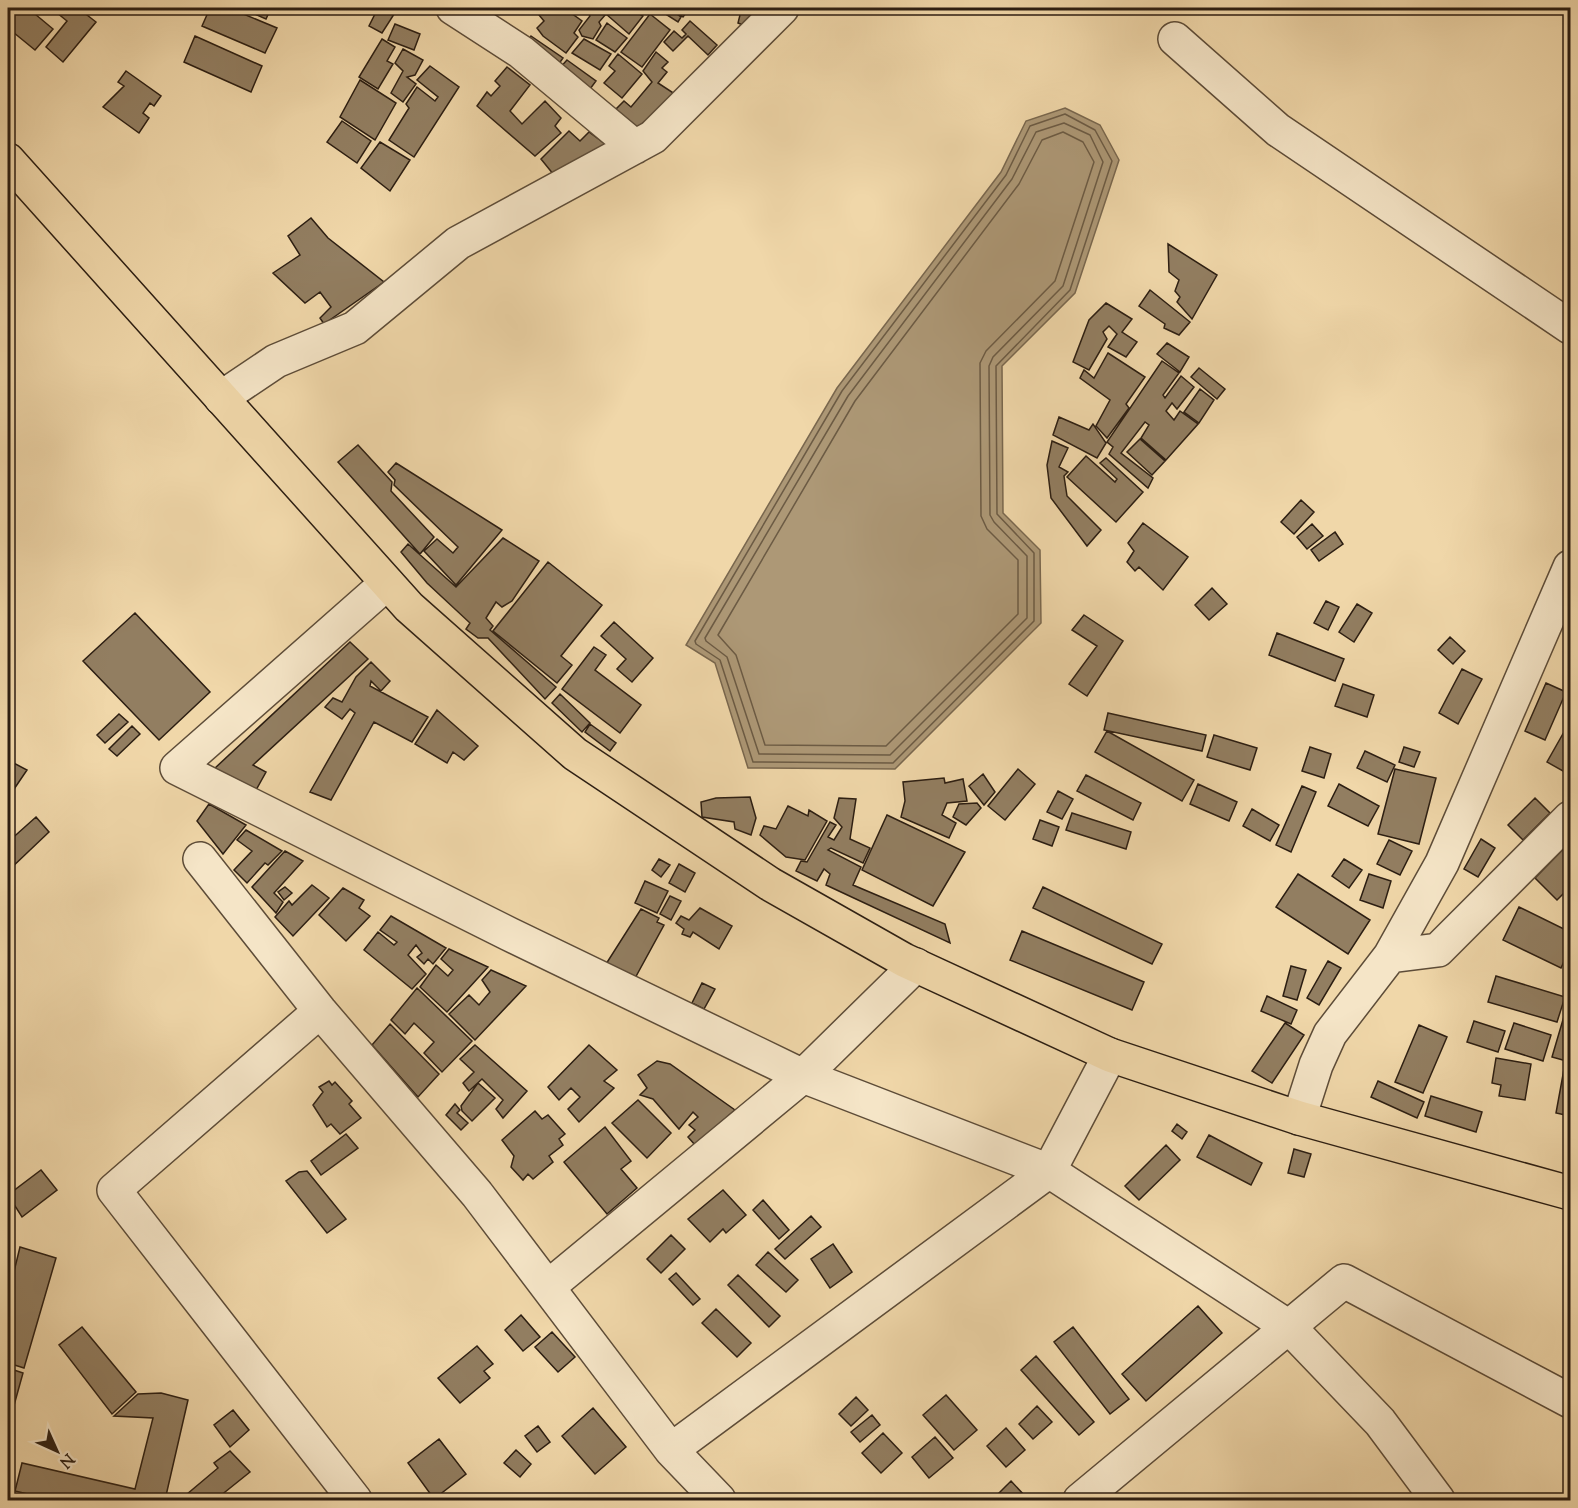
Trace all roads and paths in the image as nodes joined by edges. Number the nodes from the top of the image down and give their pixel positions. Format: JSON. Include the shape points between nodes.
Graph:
{"nodes":[{"id":1,"x":453,"y":8,"type":"edge"},
{"id":2,"x":782,"y":8,"type":"edge"},
{"id":3,"x":1175,"y":39,"type":"dead end"},
{"id":4,"x":635,"y":147,"type":"junction"},
{"id":5,"x":8,"y":160,"type":"edge"},
{"id":6,"x":1570,"y":327,"type":"edge"},
{"id":7,"x":221,"y":398,"type":"junction"},
{"id":8,"x":1570,"y":567,"type":"edge"},
{"id":9,"x":387,"y":583,"type":"junction"},
{"id":10,"x":1570,"y":818,"type":"edge"},
{"id":11,"x":200,"y":860,"type":"dead end"},
{"id":12,"x":1390,"y":956,"type":"junction"},
{"id":13,"x":916,"y":965,"type":"junction"},
{"id":14,"x":320,"y":1011,"type":"junction"},
{"id":15,"x":1110,"y":1056,"type":"junction"},
{"id":16,"x":803,"y":1076,"type":"junction"},
{"id":17,"x":1299,"y":1118,"type":"junction"},
{"id":18,"x":1049,"y":1172,"type":"junction"},
{"id":19,"x":1570,"y":1194,"type":"edge"},
{"id":20,"x":548,"y":1287,"type":"junction"},
{"id":21,"x":1289,"y":1327,"type":"junction"},
{"id":22,"x":1570,"y":1401,"type":"edge"},
{"id":23,"x":672,"y":1450,"type":"junction"},
{"id":24,"x":1087,"y":1498,"type":"edge"},
{"id":25,"x":355,"y":1500,"type":"edge"},
{"id":26,"x":719,"y":1500,"type":"edge"},
{"id":27,"x":1438,"y":1500,"type":"edge"}],
"edges":[{"from":1,"to":4,"type":"street","via":[[521,52]]},
{"from":2,"to":4,"type":"street","via":[[653,136]]},
{"from":3,"to":6,"type":"street","via":[[1278,130]]},
{"from":4,"to":7,"type":"street","via":[[458,243],[355,328],[276,361]]},
{"from":5,"to":7,"type":"main road"},
{"from":7,"to":9,"type":"main road"},
{"from":8,"to":12,"type":"street","via":[[1442,863]]},
{"from":9,"to":13,"type":"main road","via":[[575,754],[770,884]]},
{"from":9,"to":16,"type":"street","via":[[177,768]]},
{"from":10,"to":12,"type":"street","via":[[1438,950]]},
{"from":11,"to":14,"type":"street"},
{"from":12,"to":17,"type":"street","via":[[1330,1034]]},
{"from":13,"to":15,"type":"main road"},
{"from":13,"to":16,"type":"street"},
{"from":14,"to":20,"type":"street","via":[[477,1194]]},
{"from":14,"to":25,"type":"street","via":[[114,1190]]},
{"from":15,"to":17,"type":"main road"},
{"from":15,"to":18,"type":"street"},
{"from":16,"to":18,"type":"street"},
{"from":16,"to":20,"type":"street"},
{"from":17,"to":19,"type":"main road"},
{"from":18,"to":21,"type":"street"},
{"from":18,"to":23,"type":"street"},
{"from":20,"to":23,"type":"street"},
{"from":21,"to":22,"type":"street","via":[[1344,1281]]},
{"from":21,"to":24,"type":"street"},
{"from":21,"to":27,"type":"street","via":[[1380,1422]]},
{"from":23,"to":26,"type":"street"}]}
